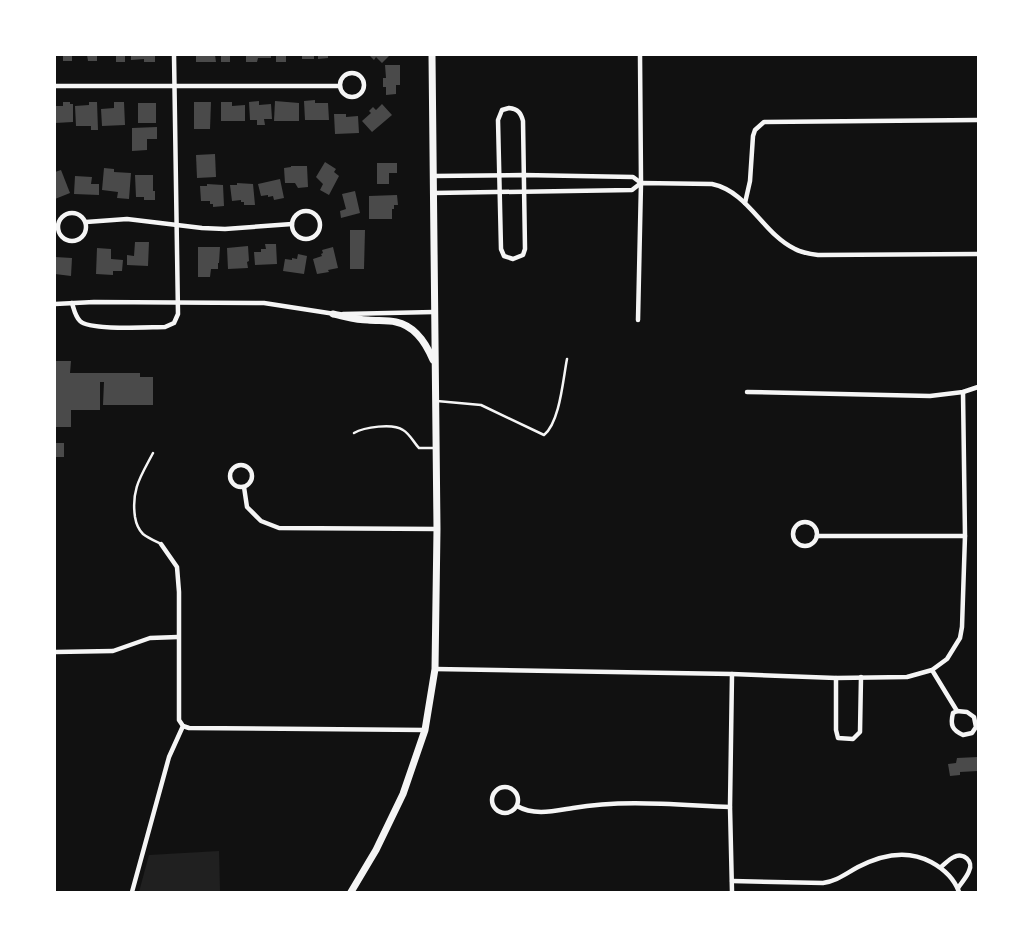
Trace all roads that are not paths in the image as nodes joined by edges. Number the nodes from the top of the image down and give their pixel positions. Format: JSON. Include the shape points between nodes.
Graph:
{"nodes":[{"id":1,"x":174,"y":55,"type":"edge"},
{"id":2,"x":432,"y":55,"type":"edge"},
{"id":3,"x":640,"y":55,"type":"edge"},
{"id":4,"x":55,"y":86,"type":"edge"},
{"id":5,"x":340,"y":86,"type":"junction"},
{"id":6,"x":174,"y":87,"type":"junction"},
{"id":7,"x":978,"y":120,"type":"edge"},
{"id":8,"x":499,"y":175,"type":"junction"},
{"id":9,"x":523,"y":175,"type":"junction"},
{"id":10,"x":434,"y":176,"type":"junction"},
{"id":11,"x":640,"y":183,"type":"junction"},
{"id":12,"x":499,"y":192,"type":"junction"},
{"id":13,"x":525,"y":192,"type":"junction"},
{"id":14,"x":434,"y":193,"type":"junction"},
{"id":15,"x":745,"y":203,"type":"junction"},
{"id":16,"x":86,"y":222,"type":"junction"},
{"id":17,"x":176,"y":224,"type":"junction"},
{"id":18,"x":292,"y":224,"type":"junction"},
{"id":19,"x":978,"y":254,"type":"edge"},
{"id":20,"x":177,"y":302,"type":"junction"},
{"id":21,"x":72,"y":303,"type":"junction"},
{"id":22,"x":55,"y":304,"type":"edge"},
{"id":23,"x":434,"y":312,"type":"junction"},
{"id":24,"x":333,"y":314,"type":"junction"},
{"id":25,"x":638,"y":320,"type":"dead end"},
{"id":26,"x":568,"y":359,"type":"dead end"},
{"id":27,"x":435,"y":363,"type":"junction"},
{"id":28,"x":978,"y":387,"type":"edge"},
{"id":29,"x":747,"y":392,"type":"dead end"},
{"id":30,"x":963,"y":392,"type":"junction"},
{"id":31,"x":435,"y":401,"type":"junction"},
{"id":32,"x":354,"y":433,"type":"dead end"},
{"id":33,"x":436,"y":448,"type":"junction"},
{"id":34,"x":153,"y":453,"type":"dead end"},
{"id":35,"x":244,"y":487,"type":"junction"},
{"id":36,"x":437,"y":529,"type":"junction"},
{"id":37,"x":817,"y":536,"type":"junction"},
{"id":38,"x":964,"y":536,"type":"junction"},
{"id":39,"x":161,"y":544,"type":"joint"},
{"id":40,"x":178,"y":637,"type":"junction"},
{"id":41,"x":55,"y":652,"type":"edge"},
{"id":42,"x":435,"y":669,"type":"junction"},
{"id":43,"x":932,"y":670,"type":"junction"},
{"id":44,"x":732,"y":674,"type":"junction"},
{"id":45,"x":862,"y":677,"type":"junction"},
{"id":46,"x":836,"y":678,"type":"junction"},
{"id":47,"x":957,"y":711,"type":"junction"},
{"id":48,"x":183,"y":726,"type":"junction"},
{"id":49,"x":425,"y":730,"type":"junction"},
{"id":50,"x":517,"y":806,"type":"junction"},
{"id":51,"x":730,"y":807,"type":"junction"},
{"id":52,"x":941,"y":867,"type":"junction"},
{"id":53,"x":732,"y":881,"type":"junction"},
{"id":54,"x":958,"y":890,"type":"edge"},
{"id":55,"x":132,"y":892,"type":"edge"},
{"id":56,"x":351,"y":892,"type":"edge"},
{"id":57,"x":732,"y":892,"type":"edge"}],
"edges":[{"from":1,"to":6,"type":"street"},
{"from":2,"to":10,"type":"main road"},
{"from":3,"to":11,"type":"street"},
{"from":4,"to":6,"type":"street"},
{"from":5,"to":5,"type":"street","via":[[343,93],[352,96],[360,94],[363,85],[361,78],[352,73],[344,76]]},
{"from":5,"to":6,"type":"street"},
{"from":6,"to":17,"type":"street"},
{"from":7,"to":15,"type":"street","via":[[764,122],[753,136]]},
{"from":8,"to":9,"type":"street"},
{"from":8,"to":9,"type":"street","via":[[499,116],[502,110],[509,108],[518,110],[522,115]]},
{"from":8,"to":10,"type":"street"},
{"from":8,"to":12,"type":"street"},
{"from":9,"to":11,"type":"street","via":[[632,177]]},
{"from":9,"to":13,"type":"street"},
{"from":10,"to":14,"type":"main road"},
{"from":11,"to":13,"type":"street","via":[[632,190]]},
{"from":11,"to":15,"type":"street","via":[[723,186]]},
{"from":11,"to":25,"type":"street"},
{"from":12,"to":13,"type":"street"},
{"from":12,"to":13,"type":"street","via":[[501,249],[504,256],[514,259],[523,255],[525,249]]},
{"from":12,"to":14,"type":"street"},
{"from":14,"to":23,"type":"main road"},
{"from":15,"to":19,"type":"street","via":[[773,234],[807,253]]},
{"from":16,"to":16,"type":"street","via":[[81,216],[68,213],[58,222],[59,234],[69,242],[79,240],[86,232]]},
{"from":16,"to":17,"type":"street","via":[[127,219]]},
{"from":17,"to":18,"type":"street","via":[[225,229]]},
{"from":17,"to":20,"type":"street"},
{"from":18,"to":18,"type":"street","via":[[295,232],[309,238],[319,230],[320,222],[314,213],[305,211],[298,214]]},
{"from":20,"to":21,"type":"street"},
{"from":20,"to":21,"type":"street","via":[[178,314],[174,323],[165,327],[94,327],[80,322]]},
{"from":20,"to":24,"type":"street","via":[[264,303]]},
{"from":21,"to":22,"type":"street"},
{"from":23,"to":24,"type":"street"},
{"from":23,"to":27,"type":"main road"},
{"from":24,"to":27,"type":"main road","via":[[404,324],[427,346]]},
{"from":26,"to":31,"type":"lane","via":[[556,416],[544,435],[482,405]]},
{"from":27,"to":31,"type":"main road"},
{"from":28,"to":30,"type":"street"},
{"from":29,"to":30,"type":"street","via":[[930,396]]},
{"from":30,"to":38,"type":"street"},
{"from":31,"to":33,"type":"main road"},
{"from":32,"to":33,"type":"lane","via":[[362,428],[394,427],[402,429],[419,448]]},
{"from":33,"to":36,"type":"main road"},
{"from":34,"to":39,"type":"lane","via":[[137,484],[134,510],[139,529]]},
{"from":35,"to":35,"type":"street","via":[[250,483],[252,473],[246,466],[238,465],[232,470],[231,480],[236,486]]},
{"from":35,"to":36,"type":"street","via":[[247,507],[261,522],[279,528]]},
{"from":36,"to":42,"type":"main road"},
{"from":37,"to":37,"type":"street","via":[[815,527],[808,522],[796,525],[792,533],[794,540],[804,546],[812,545]]},
{"from":37,"to":38,"type":"street"},
{"from":38,"to":43,"type":"street","via":[[960,638],[947,659]]},
{"from":39,"to":40,"type":"street","via":[[177,567]]},
{"from":40,"to":41,"type":"street","via":[[150,638],[113,651]]},
{"from":40,"to":48,"type":"street","via":[[179,720]]},
{"from":42,"to":44,"type":"street"},
{"from":42,"to":49,"type":"main road"},
{"from":43,"to":45,"type":"street","via":[[907,677]]},
{"from":43,"to":47,"type":"street"},
{"from":44,"to":46,"type":"street"},
{"from":44,"to":51,"type":"street"},
{"from":45,"to":46,"type":"street"},
{"from":45,"to":46,"type":"street","via":[[860,732],[853,739],[838,738]]},
{"from":47,"to":47,"type":"street","via":[[953,713],[951,726],[963,735],[972,734],[976,727],[974,717]]},
{"from":48,"to":49,"type":"street"},
{"from":48,"to":55,"type":"street","via":[[169,757]]},
{"from":49,"to":56,"type":"main road","via":[[390,824]]},
{"from":50,"to":50,"type":"street","via":[[517,794],[511,788],[499,788],[493,794],[492,803],[497,811],[505,813]]},
{"from":50,"to":51,"type":"street","via":[[526,811],[546,812],[600,803]]},
{"from":51,"to":53,"type":"street"},
{"from":52,"to":53,"type":"street","via":[[922,857],[889,855],[823,883]]},
{"from":52,"to":54,"type":"street"},
{"from":52,"to":54,"type":"street","via":[[955,856],[962,855],[968,860],[969,872]]},
{"from":53,"to":57,"type":"street"}]}
